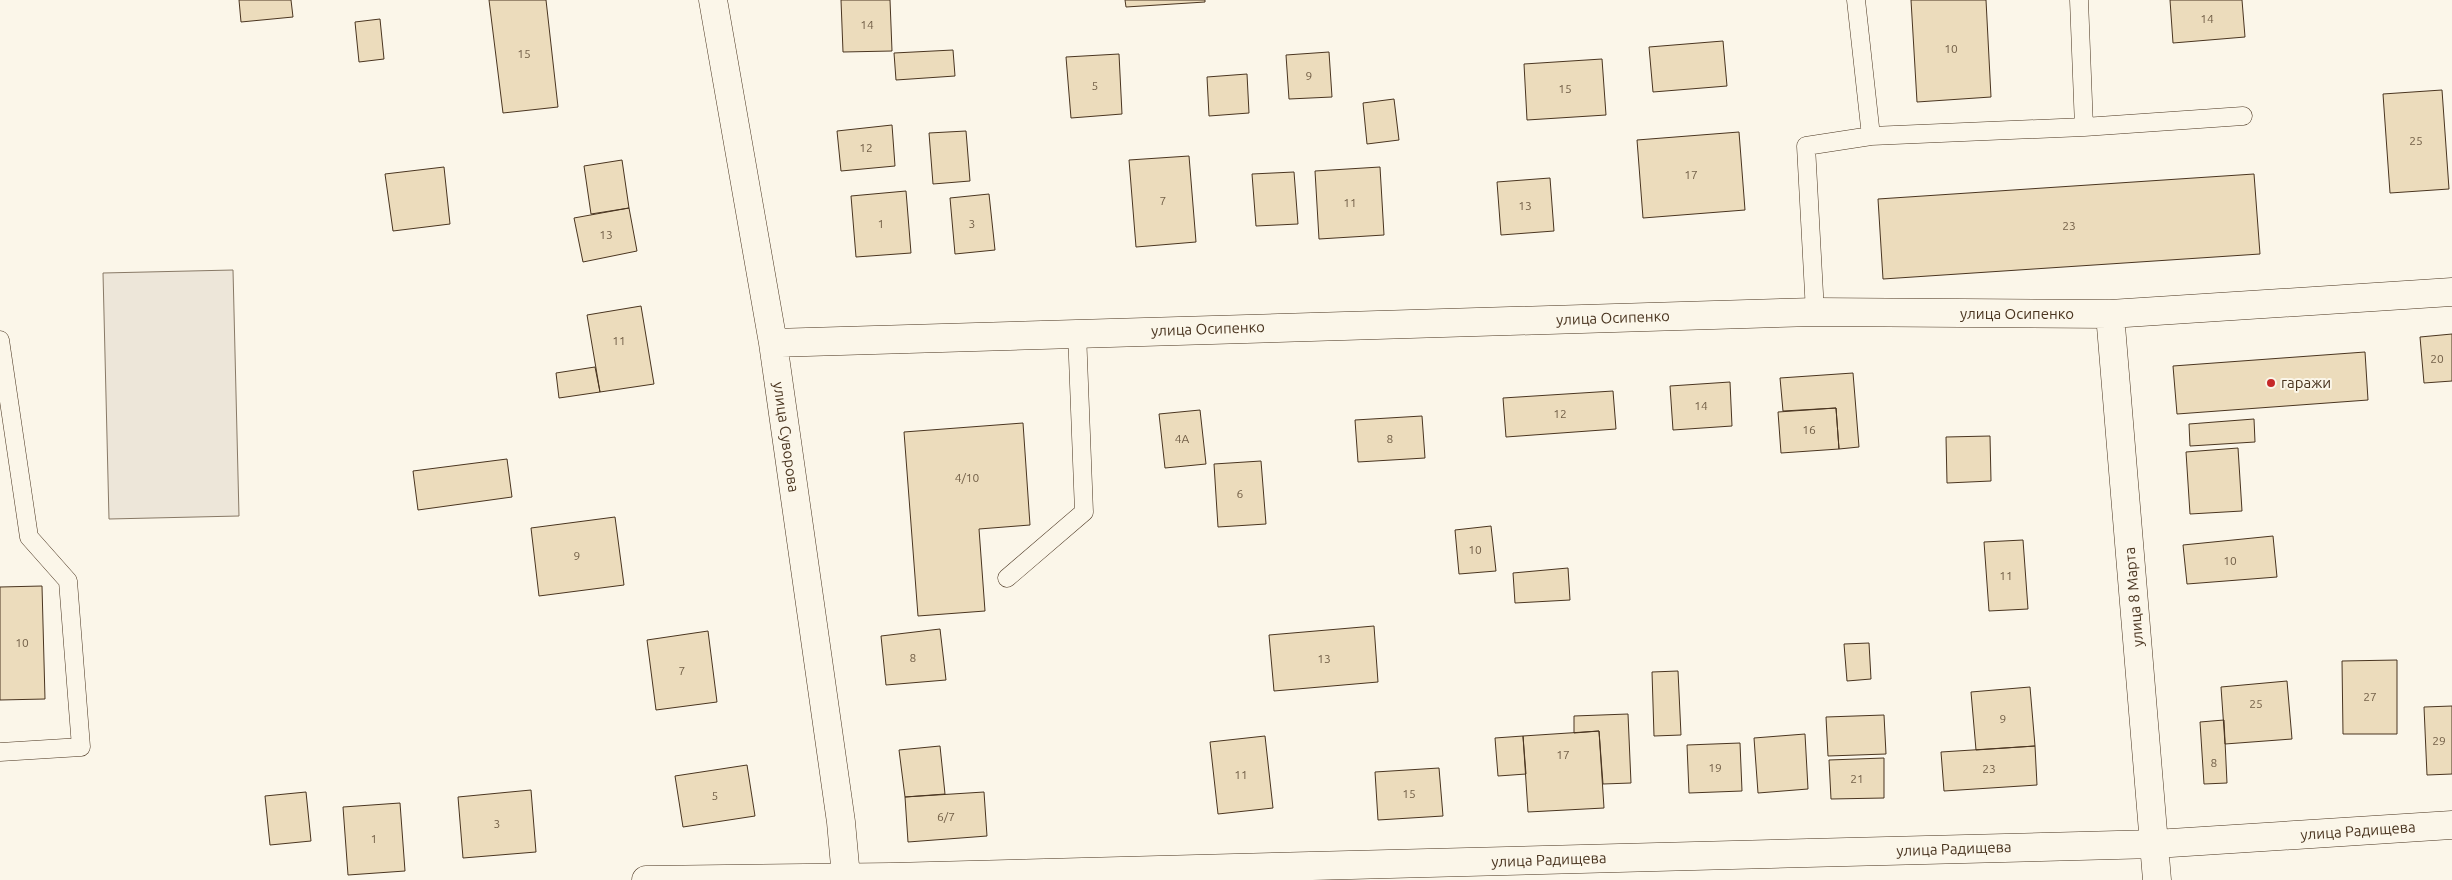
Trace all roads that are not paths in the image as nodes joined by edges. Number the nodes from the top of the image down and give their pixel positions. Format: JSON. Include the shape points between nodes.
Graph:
{"nodes":[{"id":1,"x":713,"y":0,"type":"edge"},
{"id":2,"x":1856,"y":0,"type":"edge"},
{"id":3,"x":2079,"y":0,"type":"edge"},
{"id":4,"x":2243,"y":116,"type":"dead end"},
{"id":5,"x":2084,"y":127,"type":"junction"},
{"id":6,"x":1871,"y":136,"type":"junction"},
{"id":7,"x":2452,"y":292,"type":"edge"},
{"id":8,"x":1815,"y":312,"type":"junction"},
{"id":9,"x":2110,"y":314,"type":"junction"},
{"id":10,"x":1077,"y":332,"type":"junction"},
{"id":11,"x":0,"y":340,"type":"edge"},
{"id":12,"x":773,"y":343,"type":"junction"},
{"id":13,"x":1007,"y":578,"type":"dead end"},
{"id":14,"x":0,"y":752,"type":"edge"},
{"id":15,"x":2452,"y":825,"type":"edge"},
{"id":16,"x":2154,"y":844,"type":"junction"},
{"id":17,"x":846,"y":877,"type":"junction"},
{"id":18,"x":891,"y":879,"type":"edge"},
{"id":19,"x":646,"y":880,"type":"edge"},
{"id":20,"x":2157,"y":880,"type":"edge"}],
"edges":[{"from":1,"to":12,"type":"street","name":"улица Суворова"},
{"from":2,"to":6,"type":"lane"},
{"from":3,"to":5,"type":"lane"},
{"from":4,"to":5,"type":"lane"},
{"from":5,"to":6,"type":"lane"},
{"from":6,"to":8,"type":"lane","via":[[1806,146]]},
{"from":7,"to":9,"type":"street","name":"улица Осипенко"},
{"from":8,"to":9,"type":"street","name":"улица Осипенко"},
{"from":8,"to":10,"type":"street","name":"улица Осипенко"},
{"from":9,"to":16,"type":"street","name":"улица 8 Марта"},
{"from":10,"to":12,"type":"street","name":"улица Осипенко"},
{"from":10,"to":13,"type":"lane","via":[[1084,512]]},
{"from":11,"to":14,"type":"lane","via":[[29,537],[68,581],[81,747]]},
{"from":12,"to":17,"type":"street","name":"улица Суворова"},
{"from":15,"to":16,"type":"street","name":"улица Радищева"},
{"from":16,"to":18,"type":"street","name":"улица Радищева"},
{"from":16,"to":20,"type":"street","name":"улица 8 Марта"},
{"from":17,"to":18,"type":"street","name":"улица Радищева"},
{"from":17,"to":19,"type":"street","name":"улица Радищева"}]}
